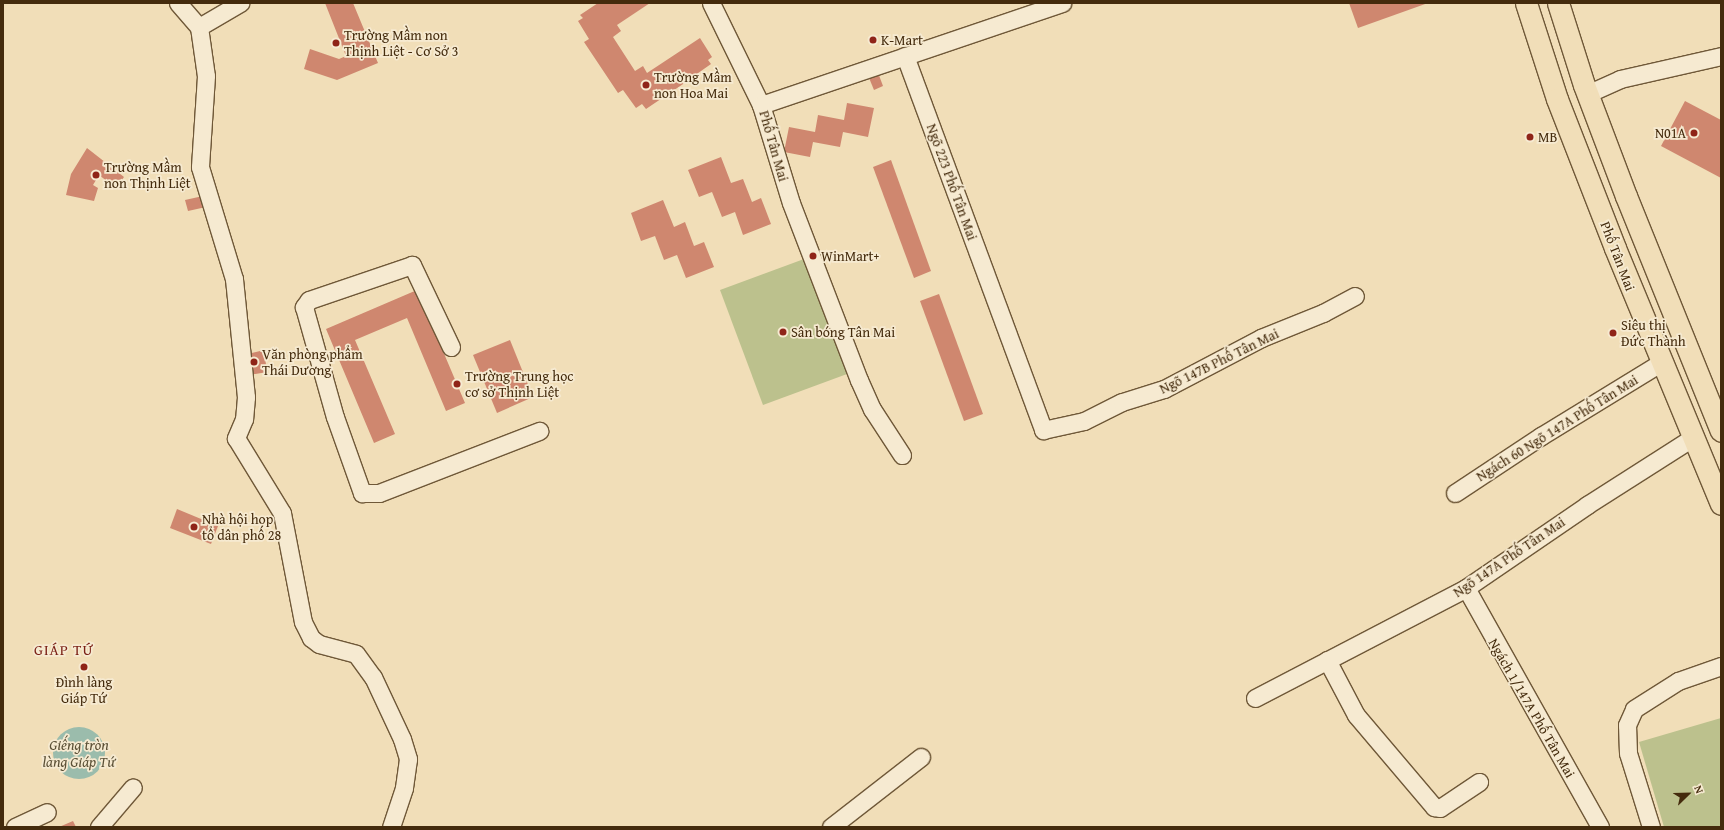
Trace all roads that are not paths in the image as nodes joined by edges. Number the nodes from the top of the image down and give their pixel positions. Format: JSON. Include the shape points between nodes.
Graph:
{"nodes":[{"id":1,"x":178,"y":3,"type":"edge"},
{"id":2,"x":240,"y":3,"type":"edge"},
{"id":3,"x":711,"y":3,"type":"edge"},
{"id":4,"x":1062,"y":3,"type":"edge"},
{"id":5,"x":1526,"y":3,"type":"edge"},
{"id":6,"x":1558,"y":3,"type":"edge"},
{"id":7,"x":199,"y":27,"type":"junction"},
{"id":8,"x":905,"y":56,"type":"junction"},
{"id":9,"x":1721,"y":56,"type":"edge"},
{"id":10,"x":1587,"y":94,"type":"junction"},
{"id":11,"x":762,"y":105,"type":"junction"},
{"id":12,"x":1626,"y":196,"type":"junction"},
{"id":13,"x":1599,"y":206,"type":"junction"},
{"id":14,"x":1355,"y":296,"type":"dead end"},
{"id":15,"x":997,"y":308,"type":"joint"},
{"id":16,"x":451,"y":347,"type":"dead end"},
{"id":17,"x":1660,"y":363,"type":"junction"},
{"id":18,"x":539,"y":431,"type":"dead end"},
{"id":19,"x":1721,"y":431,"type":"edge"},
{"id":20,"x":1692,"y":438,"type":"junction"},
{"id":21,"x":902,"y":455,"type":"dead end"},
{"id":22,"x":1455,"y":493,"type":"dead end"},
{"id":23,"x":1721,"y":504,"type":"edge"},
{"id":24,"x":1466,"y":588,"type":"junction"},
{"id":25,"x":1327,"y":660,"type":"junction"},
{"id":26,"x":1721,"y":666,"type":"edge"},
{"id":27,"x":1255,"y":698,"type":"dead end"},
{"id":28,"x":921,"y":757,"type":"dead end"},
{"id":29,"x":1479,"y":782,"type":"dead end"},
{"id":30,"x":133,"y":787,"type":"dead end"},
{"id":31,"x":47,"y":812,"type":"dead end"},
{"id":32,"x":15,"y":827,"type":"edge"},
{"id":33,"x":99,"y":827,"type":"edge"},
{"id":34,"x":391,"y":827,"type":"edge"},
{"id":35,"x":831,"y":827,"type":"edge"},
{"id":36,"x":1600,"y":827,"type":"edge"},
{"id":37,"x":1651,"y":827,"type":"edge"}],
"edges":[{"from":1,"to":7,"type":"street"},
{"from":2,"to":7,"type":"street"},
{"from":3,"to":11,"type":"street"},
{"from":4,"to":8,"type":"street","name":"Phố Tân Mai"},
{"from":5,"to":13,"type":"main road","name":"Phố Tân Mai","via":[[1557,99]]},
{"from":6,"to":10,"type":"main road","name":"Phố Tân Mai"},
{"from":7,"to":34,"type":"street","via":[[206,76],[200,167],[234,279],[246,397],[244,419],[236,438],[282,513],[303,622],[311,638],[319,644],[356,654],[373,677],[402,739],[408,758],[404,788]]},
{"from":8,"to":11,"type":"street","name":"Phố Tân Mai"},
{"from":8,"to":15,"type":"street","name":"Ngõ 223 Phố Tân Mai"},
{"from":9,"to":10,"type":"street","via":[[1620,79]]},
{"from":10,"to":12,"type":"main road","name":"Phố Tân Mai"},
{"from":11,"to":21,"type":"street","name":"Phố Tân Mai","via":[[791,203],[859,380],[872,409]]},
{"from":12,"to":13,"type":"main road"},
{"from":12,"to":19,"type":"main road","name":"Phố Tân Mai"},
{"from":13,"to":17,"type":"main road","name":"Phố Tân Mai"},
{"from":14,"to":15,"type":"street","name":"Ngõ 147B Phố Tân Mai","via":[[1323,313],[1261,338],[1164,389],[1122,402],[1084,421],[1043,430]]},
{"from":16,"to":18,"type":"street","via":[[412,265],[309,300],[304,307],[335,417],[362,493],[379,493]]},
{"from":17,"to":20,"type":"main road","name":"Phố Tân Mai"},
{"from":17,"to":22,"type":"street","name":"Ngách 60 Ngõ 147A Phố Tân Mai","via":[[1541,436]]},
{"from":20,"to":23,"type":"main road","name":"Phố Tân Mai"},
{"from":20,"to":24,"type":"street","name":"Ngõ 147A Phố Tân Mai","via":[[1587,505]]},
{"from":24,"to":25,"type":"street","name":"Ngõ 147A Phố Tân Mai"},
{"from":24,"to":36,"type":"street","name":"Ngách 1/147A Phố Tân Mai"},
{"from":25,"to":27,"type":"street","name":"Ngõ 147A Phố Tân Mai"},
{"from":25,"to":29,"type":"street","via":[[1356,715],[1434,807],[1440,808]]},
{"from":26,"to":37,"type":"street","via":[[1678,681],[1634,709],[1627,725],[1628,753]]},
{"from":28,"to":35,"type":"street"},
{"from":30,"to":33,"type":"street"},
{"from":31,"to":32,"type":"street"}]}
